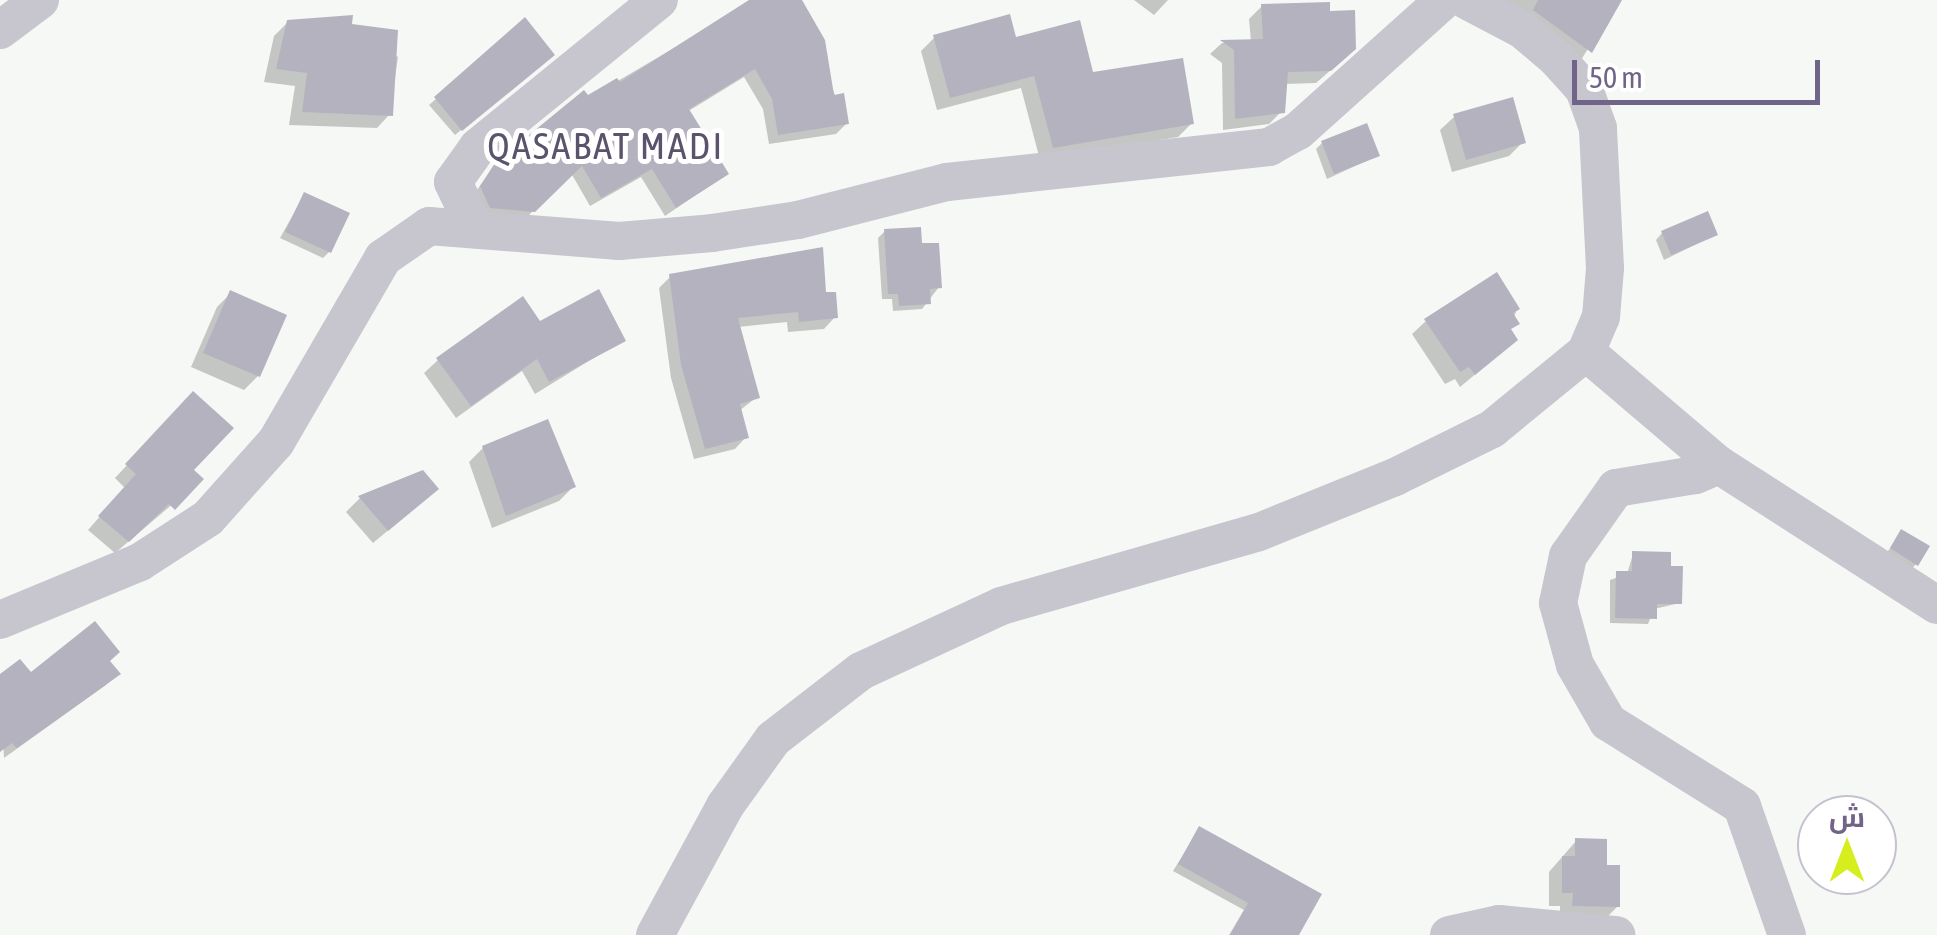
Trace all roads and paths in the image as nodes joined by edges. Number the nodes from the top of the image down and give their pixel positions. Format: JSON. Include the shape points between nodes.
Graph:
{"nodes":[{"id":1,"x":40,"y":0,"type":"edge"},
{"id":2,"x":658,"y":0,"type":"edge"},
{"id":3,"x":1444,"y":0,"type":"edge"},
{"id":4,"x":1466,"y":0,"type":"edge"},
{"id":5,"x":0,"y":30,"type":"edge"},
{"id":6,"x":475,"y":229,"type":"junction"},
{"id":7,"x":1586,"y":352,"type":"junction"},
{"id":8,"x":1719,"y":465,"type":"junction"},
{"id":9,"x":1937,"y":604,"type":"edge"},
{"id":10,"x":0,"y":620,"type":"edge"},
{"id":11,"x":655,"y":935,"type":"edge"},
{"id":12,"x":1448,"y":935,"type":"edge"},
{"id":13,"x":1616,"y":935,"type":"edge"},
{"id":14,"x":1787,"y":935,"type":"edge"}],
"edges":[{"from":1,"to":5,"type":"street"},
{"from":2,"to":6,"type":"street","via":[[478,148],[453,182]]},
{"from":3,"to":6,"type":"street","via":[[1298,131],[1269,147],[948,182],[798,220],[712,233],[618,241]]},
{"from":4,"to":7,"type":"street","via":[[1522,30],[1556,58],[1584,88],[1598,128],[1605,268],[1601,317]]},
{"from":6,"to":10,"type":"street","via":[[430,226],[400,240],[383,258],[276,442],[208,518],[126,569]]},
{"from":7,"to":8,"type":"street"},
{"from":7,"to":11,"type":"street","via":[[1492,429],[1364,491],[1260,532],[1001,606],[860,672],[773,739],[724,806]]},
{"from":8,"to":9,"type":"street"},
{"from":8,"to":14,"type":"street","via":[[1616,488],[1568,556],[1558,602],[1575,665],[1608,722],[1742,806]]},
{"from":12,"to":13,"type":"street","via":[[1499,924]]}]}
